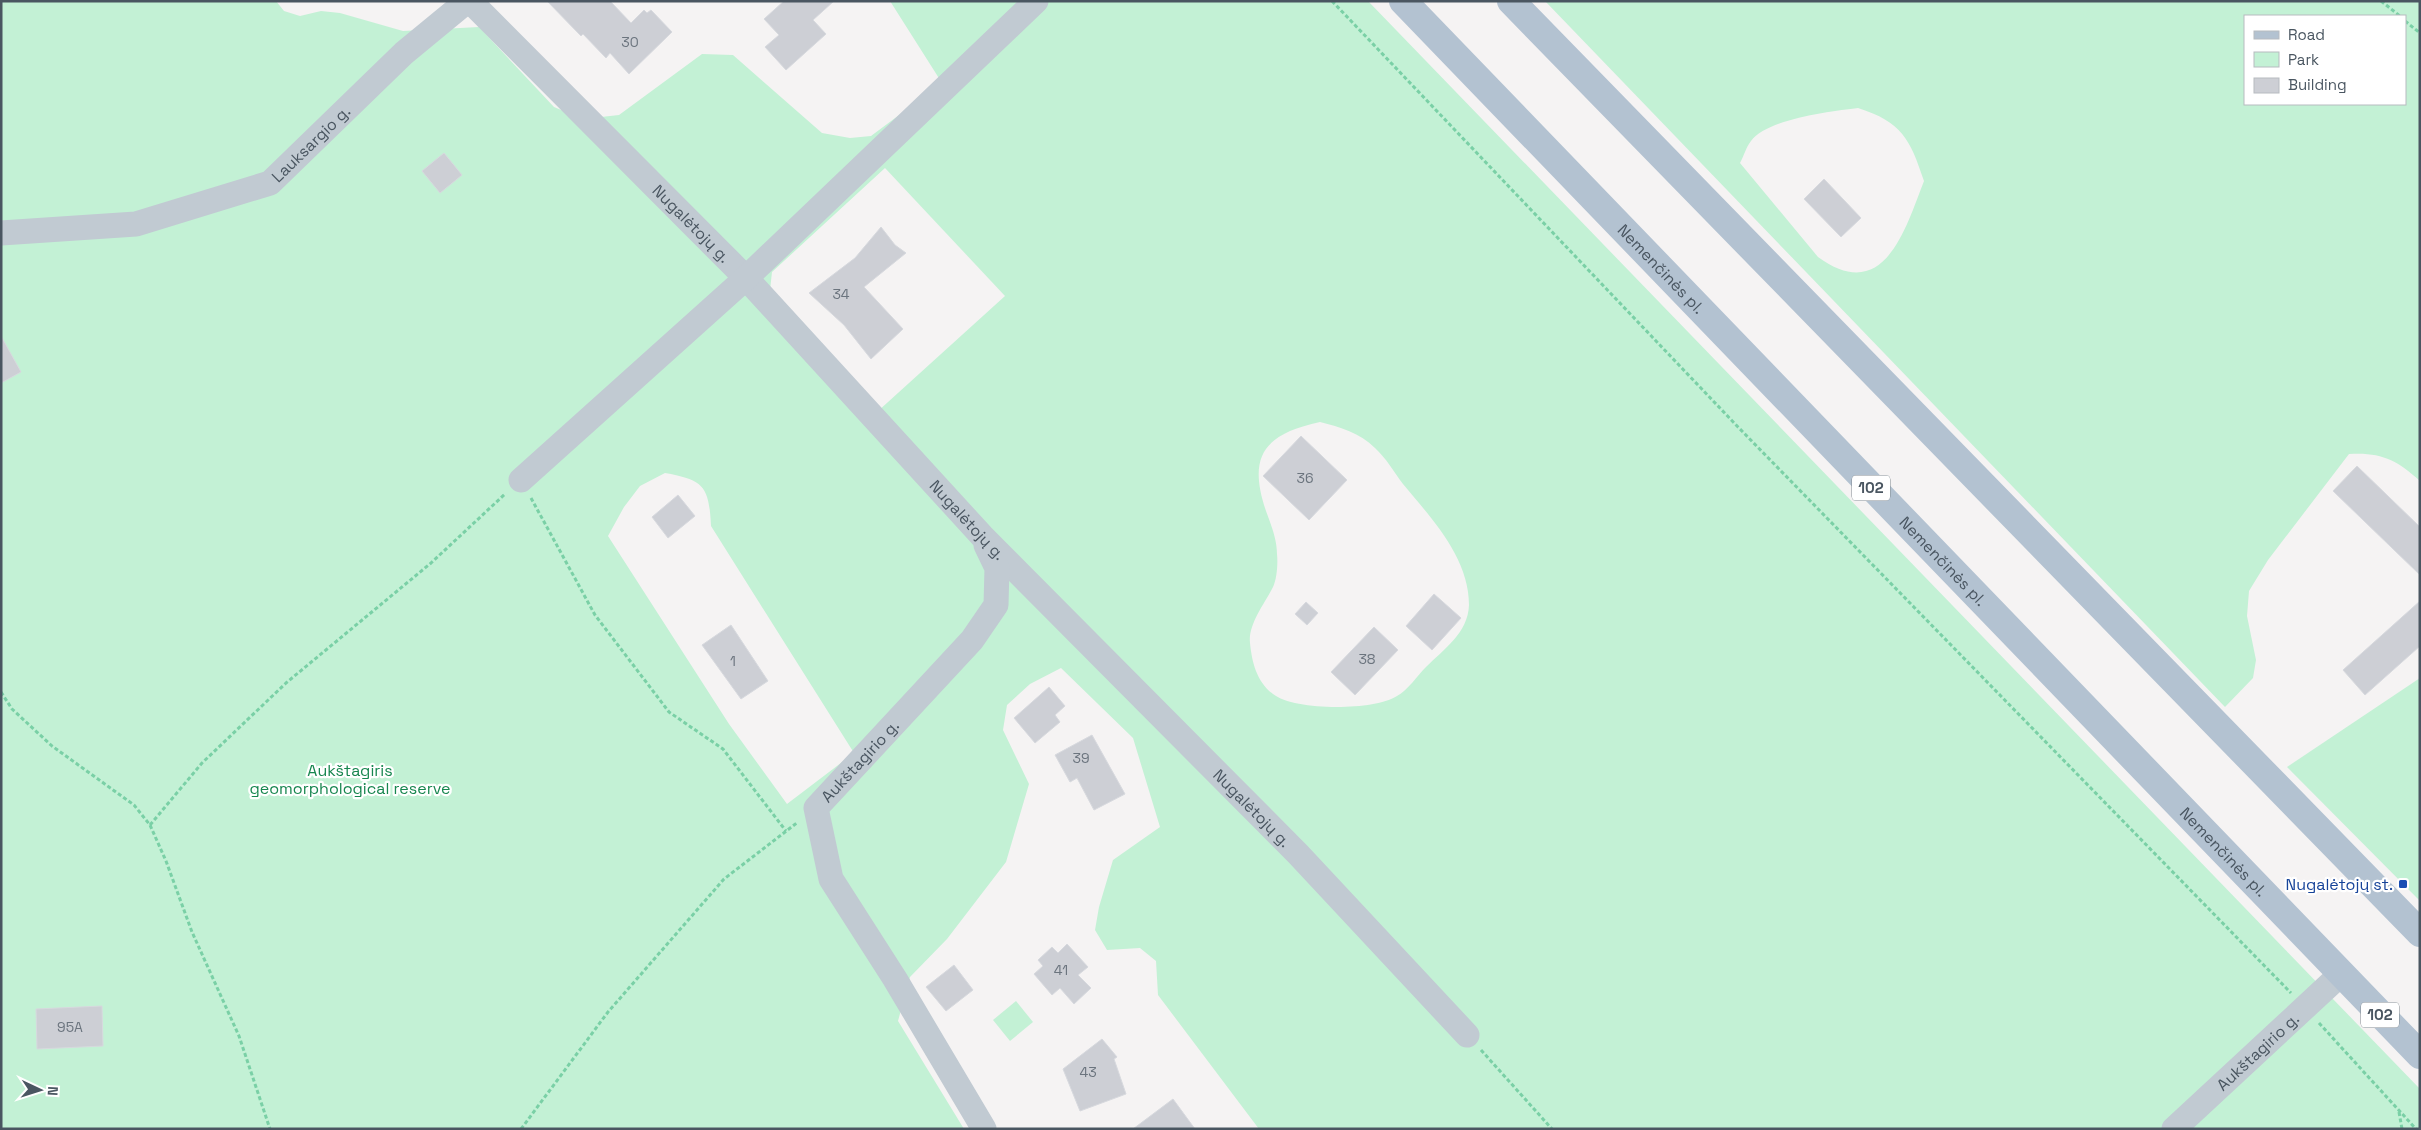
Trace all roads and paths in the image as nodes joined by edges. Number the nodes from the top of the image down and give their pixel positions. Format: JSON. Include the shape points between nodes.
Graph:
{"nodes":[{"id":1,"x":469,"y":1,"type":"edge"},
{"id":2,"x":1036,"y":1,"type":"edge"},
{"id":3,"x":1332,"y":1,"type":"edge"},
{"id":4,"x":1403,"y":1,"type":"edge"},
{"id":5,"x":1511,"y":1,"type":"edge"},
{"id":6,"x":2381,"y":1,"type":"edge"},
{"id":7,"x":2399,"y":15,"type":"edge"},
{"id":8,"x":2406,"y":21,"type":"edge"},
{"id":9,"x":2420,"y":33,"type":"edge"},
{"id":10,"x":1,"y":233,"type":"edge"},
{"id":11,"x":746,"y":278,"type":"junction"},
{"id":12,"x":521,"y":480,"type":"junction"},
{"id":13,"x":982,"y":536,"type":"junction"},
{"id":14,"x":1,"y":692,"type":"edge"},
{"id":15,"x":816,"y":808,"type":"junction"},
{"id":16,"x":150,"y":825,"type":"junction"},
{"id":17,"x":786,"y":831,"type":"junction"},
{"id":18,"x":2420,"y":933,"type":"edge"},
{"id":19,"x":2341,"y":974,"type":"junction"},
{"id":20,"x":2305,"y":1007,"type":"junction"},
{"id":21,"x":1467,"y":1034,"type":"joint"},
{"id":22,"x":2420,"y":1055,"type":"edge"},
{"id":23,"x":2399,"y":1112,"type":"junction"},
{"id":24,"x":270,"y":1129,"type":"edge"},
{"id":25,"x":521,"y":1129,"type":"edge"},
{"id":26,"x":984,"y":1129,"type":"edge"},
{"id":27,"x":1552,"y":1129,"type":"edge"},
{"id":28,"x":2174,"y":1129,"type":"edge"},
{"id":29,"x":2402,"y":1129,"type":"edge"},
{"id":30,"x":2416,"y":1129,"type":"edge"}],
"edges":[{"from":1,"to":10,"type":"street","name":"Lauksargio g.","via":[[404,53],[270,183],[136,224]]},
{"from":1,"to":11,"type":"street","name":"Nugalėtojų g."},
{"from":2,"to":11,"type":"street"},
{"from":3,"to":20,"type":"path","via":[[1738,427]]},
{"from":4,"to":19,"type":"main road","name":"Nemenčinės pl.","number":"102"},
{"from":5,"to":18,"type":"main road"},
{"from":6,"to":7,"type":"path"},
{"from":8,"to":9,"type":"path"},
{"from":11,"to":12,"type":"street"},
{"from":11,"to":13,"type":"street","name":"Nugalėtojų g."},
{"from":12,"to":16,"type":"path","via":[[431,562],[286,683],[202,763]]},
{"from":12,"to":17,"type":"path","via":[[595,615],[669,712],[724,749]]},
{"from":13,"to":15,"type":"street","name":"Aukštagirio g.","via":[[997,568],[996,605],[972,640]]},
{"from":13,"to":21,"type":"street","name":"Nugalėtojų g.","via":[[1298,854]]},
{"from":14,"to":16,"type":"path","via":[[12,709],[52,746],[134,805]]},
{"from":15,"to":17,"type":"path"},
{"from":15,"to":26,"type":"street","name":"Aukštagirio g.","via":[[831,879]]},
{"from":16,"to":24,"type":"path","via":[[192,932],[239,1036]]},
{"from":17,"to":25,"type":"path","via":[[724,879],[608,1012]]},
{"from":19,"to":20,"type":"street","name":"Aukštagirio g."},
{"from":19,"to":22,"type":"main road","name":"Nemenčinės pl.","number":"102"},
{"from":20,"to":23,"type":"path"},
{"from":20,"to":28,"type":"street","name":"Aukštagirio g."},
{"from":21,"to":27,"type":"path"},
{"from":23,"to":29,"type":"path"},
{"from":23,"to":30,"type":"path"}]}
